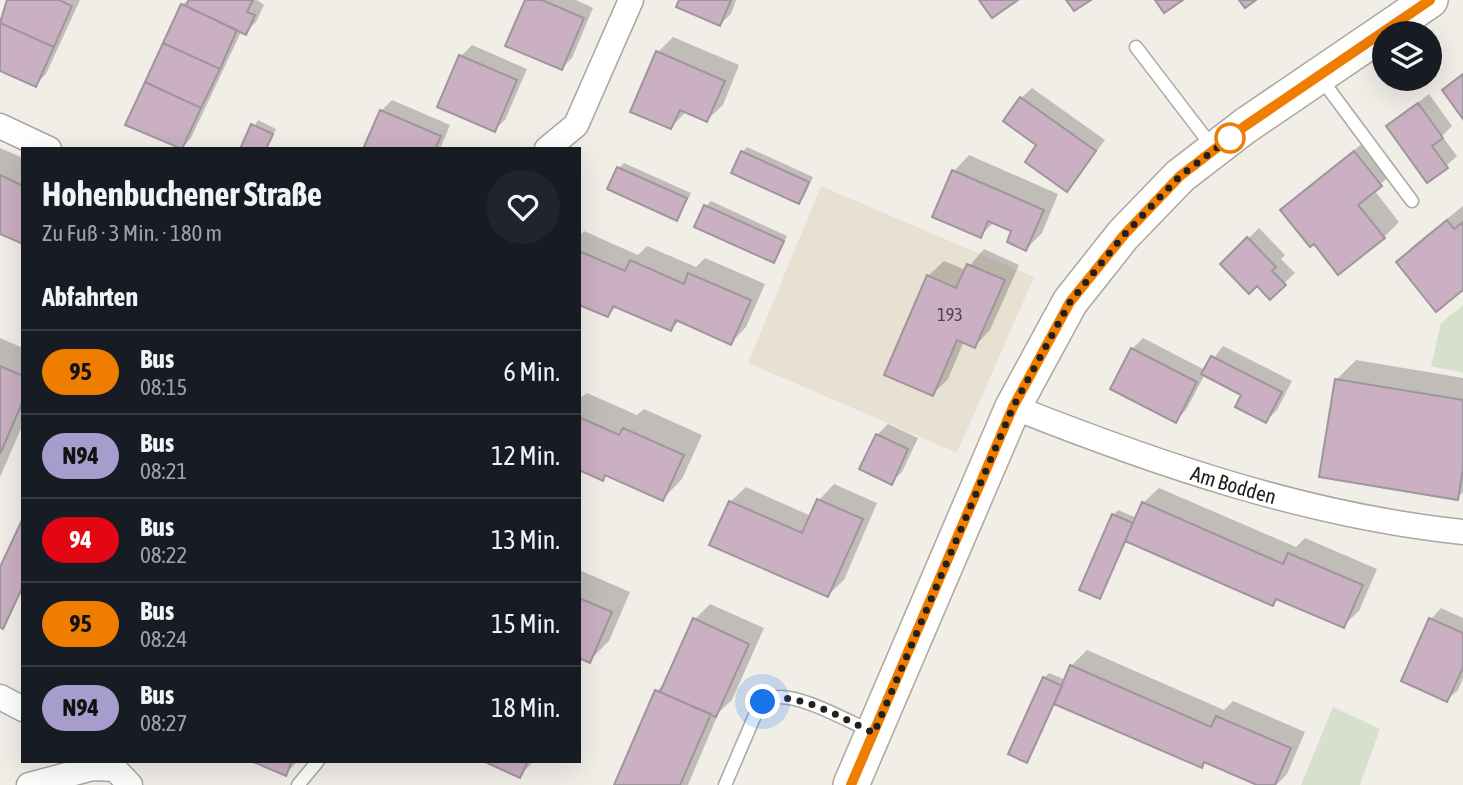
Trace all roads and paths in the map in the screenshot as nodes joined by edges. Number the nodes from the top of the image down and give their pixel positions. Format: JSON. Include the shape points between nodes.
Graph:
{"nodes":[{"id":1,"x":631,"y":0,"type":"edge"},
{"id":2,"x":1430,"y":0,"type":"edge"},
{"id":3,"x":1136,"y":47,"type":"dead end"},
{"id":4,"x":1319,"y":76,"type":"junction"},
{"id":5,"x":0,"y":126,"type":"edge"},
{"id":6,"x":45,"y":147,"type":"edge"},
{"id":7,"x":549,"y":147,"type":"edge"},
{"id":8,"x":1215,"y":149,"type":"junction"},
{"id":9,"x":1412,"y":201,"type":"dead end"},
{"id":10,"x":1013,"y":407,"type":"junction"},
{"id":11,"x":1463,"y":532,"type":"edge"},
{"id":12,"x":0,"y":697,"type":"edge"},
{"id":13,"x":21,"y":708,"type":"edge"},
{"id":14,"x":874,"y":733,"type":"junction"},
{"id":15,"x":316,"y":763,"type":"edge"},
{"id":16,"x":65,"y":768,"type":"edge"},
{"id":17,"x":29,"y":785,"type":"edge"},
{"id":18,"x":130,"y":785,"type":"edge"},
{"id":19,"x":298,"y":785,"type":"edge"},
{"id":20,"x":725,"y":785,"type":"edge"},
{"id":21,"x":851,"y":785,"type":"edge"}],
"edges":[{"from":1,"to":7,"type":"street","via":[[576,125]]},
{"from":2,"to":4,"type":"main road"},
{"from":3,"to":8,"type":"lane"},
{"from":4,"to":8,"type":"main road"},
{"from":4,"to":9,"type":"lane"},
{"from":5,"to":6,"type":"street"},
{"from":8,"to":10,"type":"main road","via":[[1180,176],[1133,225],[1070,302]]},
{"from":10,"to":11,"type":"street","name":"Am Bodden","via":[[1257,492]]},
{"from":10,"to":14,"type":"main road"},
{"from":12,"to":13,"type":"street"},
{"from":14,"to":20,"type":"lane","via":[[793,698],[772,698],[756,713]]},
{"from":14,"to":21,"type":"main road"},
{"from":15,"to":19,"type":"lane"},
{"from":16,"to":17,"type":"street"},
{"from":16,"to":18,"type":"street","via":[[115,769]]}]}
